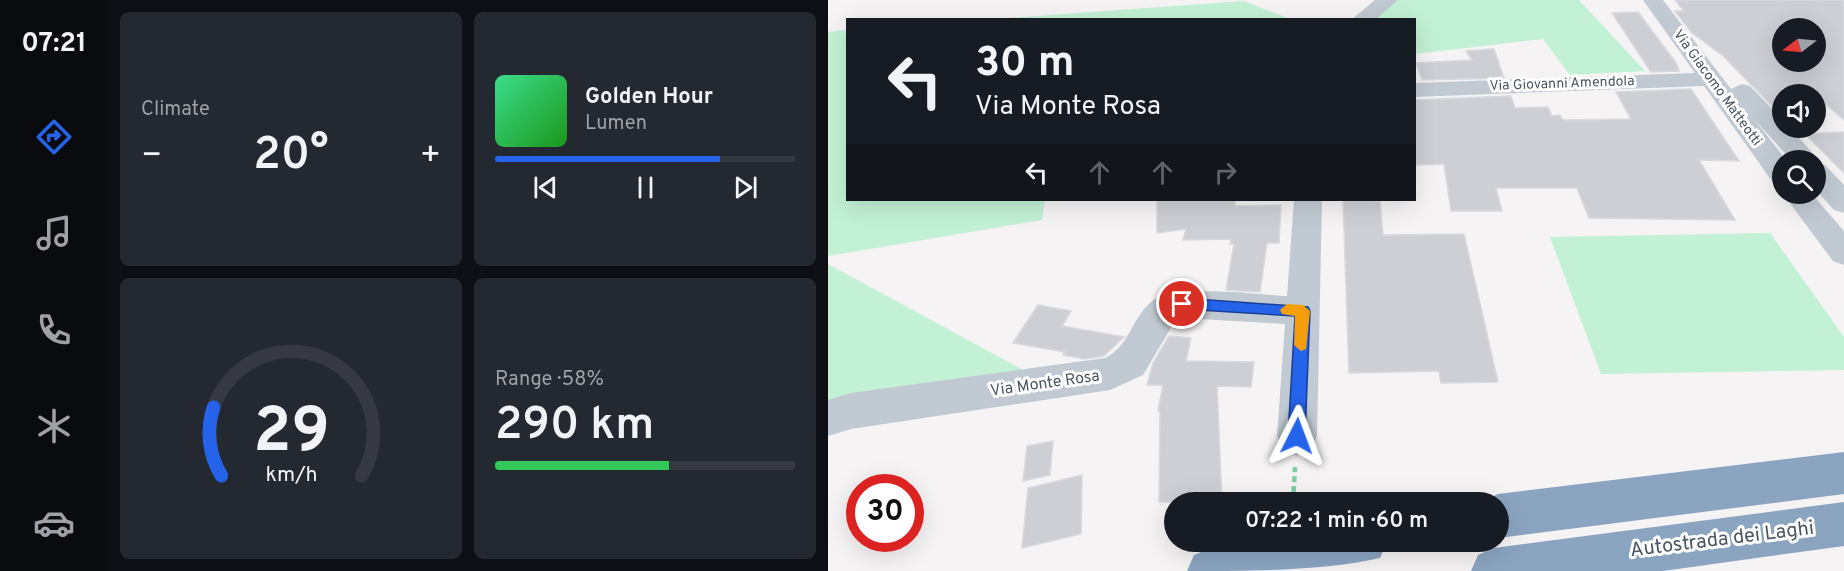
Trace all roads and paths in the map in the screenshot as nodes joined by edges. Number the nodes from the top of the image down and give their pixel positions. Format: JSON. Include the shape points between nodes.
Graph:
{"nodes":[{"id":1,"x":1388,"y":0,"type":"edge"},
{"id":2,"x":1653,"y":0,"type":"edge"},
{"id":3,"x":1364,"y":18,"type":"edge"},
{"id":4,"x":1702,"y":69,"type":"junction"},
{"id":5,"x":1416,"y":90,"type":"edge"},
{"id":6,"x":1796,"y":150,"type":"edge"},
{"id":7,"x":1772,"y":162,"type":"edge"},
{"id":8,"x":1826,"y":183,"type":"edge"},
{"id":9,"x":1308,"y":201,"type":"edge"},
{"id":10,"x":1844,"y":202,"type":"edge"},
{"id":11,"x":1805,"y":204,"type":"edge"},
{"id":12,"x":1844,"y":253,"type":"edge"},
{"id":13,"x":1303,"y":311,"type":"junction"},
{"id":14,"x":828,"y":418,"type":"edge"},
{"id":15,"x":1297,"y":436,"type":"dead end"},
{"id":16,"x":1844,"y":473,"type":"edge"},
{"id":17,"x":1509,"y":515,"type":"edge"},
{"id":18,"x":1844,"y":524,"type":"edge"},
{"id":19,"x":1312,"y":552,"type":"edge"},
{"id":20,"x":1210,"y":571,"type":"edge"},
{"id":21,"x":1494,"y":571,"type":"edge"}],
"edges":[{"from":1,"to":3,"type":"street"},
{"from":2,"to":4,"type":"street","name":"Via Giacomo Matteotti"},
{"from":4,"to":5,"type":"street","name":"Via Giovanni Amendola"},
{"from":4,"to":6,"type":"street","via":[[1713,63],[1722,70]]},
{"from":4,"to":7,"type":"street","name":"Via Giacomo Matteotti"},
{"from":8,"to":10,"type":"street"},
{"from":9,"to":13,"type":"street"},
{"from":11,"to":12,"type":"street"},
{"from":13,"to":14,"type":"street","name":"Via Monte Rosa","via":[[1182,304],[1163,310],[1130,364],[1110,374],[851,411]]},
{"from":13,"to":15,"type":"street"},
{"from":16,"to":17,"type":"highway"},
{"from":18,"to":21,"type":"highway","name":"Autostrada dei Laghi"},
{"from":19,"to":20,"type":"highway"}]}
